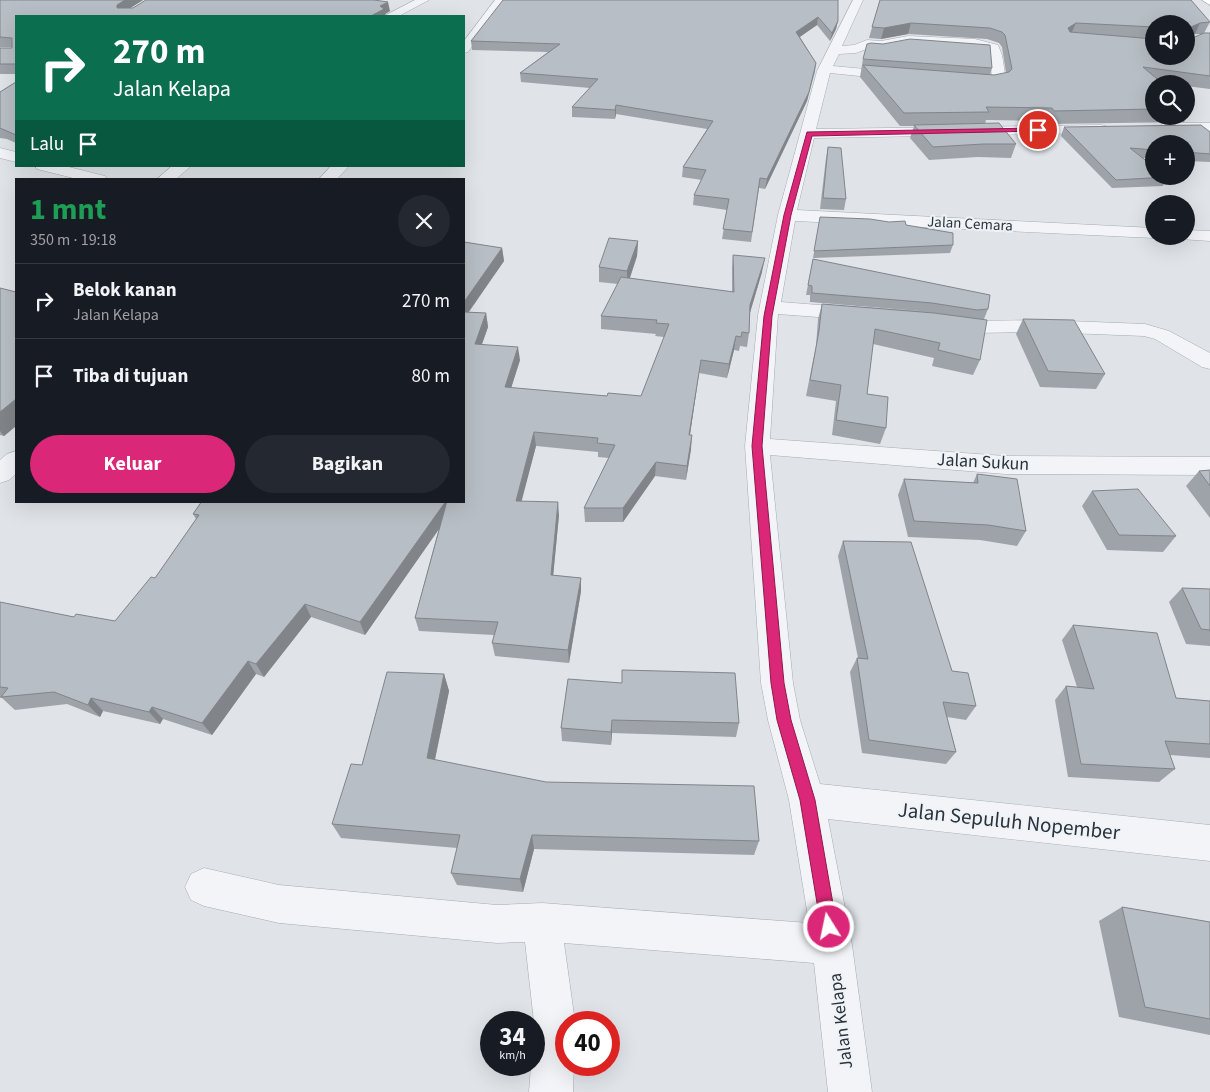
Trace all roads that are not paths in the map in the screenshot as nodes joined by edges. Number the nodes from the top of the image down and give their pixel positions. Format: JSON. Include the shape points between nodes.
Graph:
{"nodes":[{"id":1,"x":424,"y":0,"type":"edge"},
{"id":2,"x":501,"y":0,"type":"edge"},
{"id":3,"x":858,"y":0,"type":"edge"},
{"id":4,"x":392,"y":15,"type":"edge"},
{"id":5,"x":465,"y":48,"type":"edge"},
{"id":6,"x":834,"y":50,"type":"junction"},
{"id":7,"x":825,"y":69,"type":"junction"},
{"id":8,"x":912,"y":77,"type":"edge"},
{"id":9,"x":959,"y":80,"type":"edge"},
{"id":10,"x":1210,"y":127,"type":"edge"},
{"id":11,"x":1112,"y":128,"type":"edge"},
{"id":12,"x":1151,"y":128,"type":"edge"},
{"id":13,"x":809,"y":134,"type":"junction"},
{"id":14,"x":0,"y":153,"type":"edge"},
{"id":15,"x":15,"y":157,"type":"edge"},
{"id":16,"x":47,"y":167,"type":"edge"},
{"id":17,"x":183,"y":167,"type":"edge"},
{"id":18,"x":340,"y":167,"type":"edge"},
{"id":19,"x":95,"y":178,"type":"edge"},
{"id":20,"x":166,"y":178,"type":"edge"},
{"id":21,"x":328,"y":178,"type":"edge"},
{"id":22,"x":787,"y":215,"type":"junction"},
{"id":23,"x":1145,"y":233,"type":"edge"},
{"id":24,"x":1195,"y":235,"type":"edge"},
{"id":25,"x":1210,"y":236,"type":"edge"},
{"id":26,"x":770,"y":307,"type":"junction"},
{"id":27,"x":872,"y":315,"type":"edge"},
{"id":28,"x":929,"y":320,"type":"edge"},
{"id":29,"x":1210,"y":362,"type":"edge"},
{"id":30,"x":757,"y":446,"type":"junction"},
{"id":31,"x":0,"y":449,"type":"edge"},
{"id":32,"x":15,"y":453,"type":"edge"},
{"id":33,"x":15,"y":461,"type":"edge"},
{"id":34,"x":1210,"y":466,"type":"edge"},
{"id":35,"x":0,"y":474,"type":"edge"},
{"id":36,"x":807,"y":800,"type":"junction"},
{"id":37,"x":1210,"y":843,"type":"edge"},
{"id":38,"x":204,"y":887,"type":"dead end"},
{"id":39,"x":542,"y":922,"type":"junction"},
{"id":40,"x":832,"y":945,"type":"junction"},
{"id":41,"x":551,"y":1092,"type":"edge"},
{"id":42,"x":850,"y":1092,"type":"edge"}],
"edges":[{"from":1,"to":4,"type":"street"},
{"from":2,"to":5,"type":"street"},
{"from":3,"to":6,"type":"street","name":"Jalan Kelapa"},
{"from":6,"to":7,"type":"street","name":"Jalan Kelapa"},
{"from":6,"to":9,"type":"street","via":[[908,40],[975,43],[994,48],[999,80]]},
{"from":7,"to":8,"type":"street"},
{"from":7,"to":13,"type":"street","name":"Jalan Kelapa"},
{"from":10,"to":12,"type":"street"},
{"from":11,"to":13,"type":"street"},
{"from":13,"to":22,"type":"street","name":"Jalan Kelapa"},
{"from":14,"to":15,"type":"street"},
{"from":16,"to":19,"type":"street"},
{"from":17,"to":20,"type":"street"},
{"from":18,"to":21,"type":"street"},
{"from":22,"to":23,"type":"street","name":"Jalan Cemara"},
{"from":22,"to":26,"type":"street","name":"Jalan Kelapa"},
{"from":24,"to":25,"type":"street"},
{"from":26,"to":27,"type":"street"},
{"from":26,"to":30,"type":"street","name":"Jalan Kelapa"},
{"from":28,"to":29,"type":"street","via":[[973,327],[1145,330],[1162,335]]},
{"from":30,"to":34,"type":"street","name":"Jalan Sukun","via":[[1005,465]]},
{"from":30,"to":36,"type":"street","name":"Jalan Kelapa","via":[[777,683]]},
{"from":31,"to":32,"type":"street"},
{"from":33,"to":35,"type":"street"},
{"from":36,"to":37,"type":"street","name":"Jalan Sepuluh Nopember"},
{"from":36,"to":40,"type":"street","name":"Jalan Kelapa"},
{"from":38,"to":39,"type":"street","via":[[279,904],[497,924]]},
{"from":39,"to":40,"type":"street"},
{"from":39,"to":41,"type":"street","via":[[555,1029]]},
{"from":40,"to":42,"type":"street","name":"Jalan Kelapa"}]}
